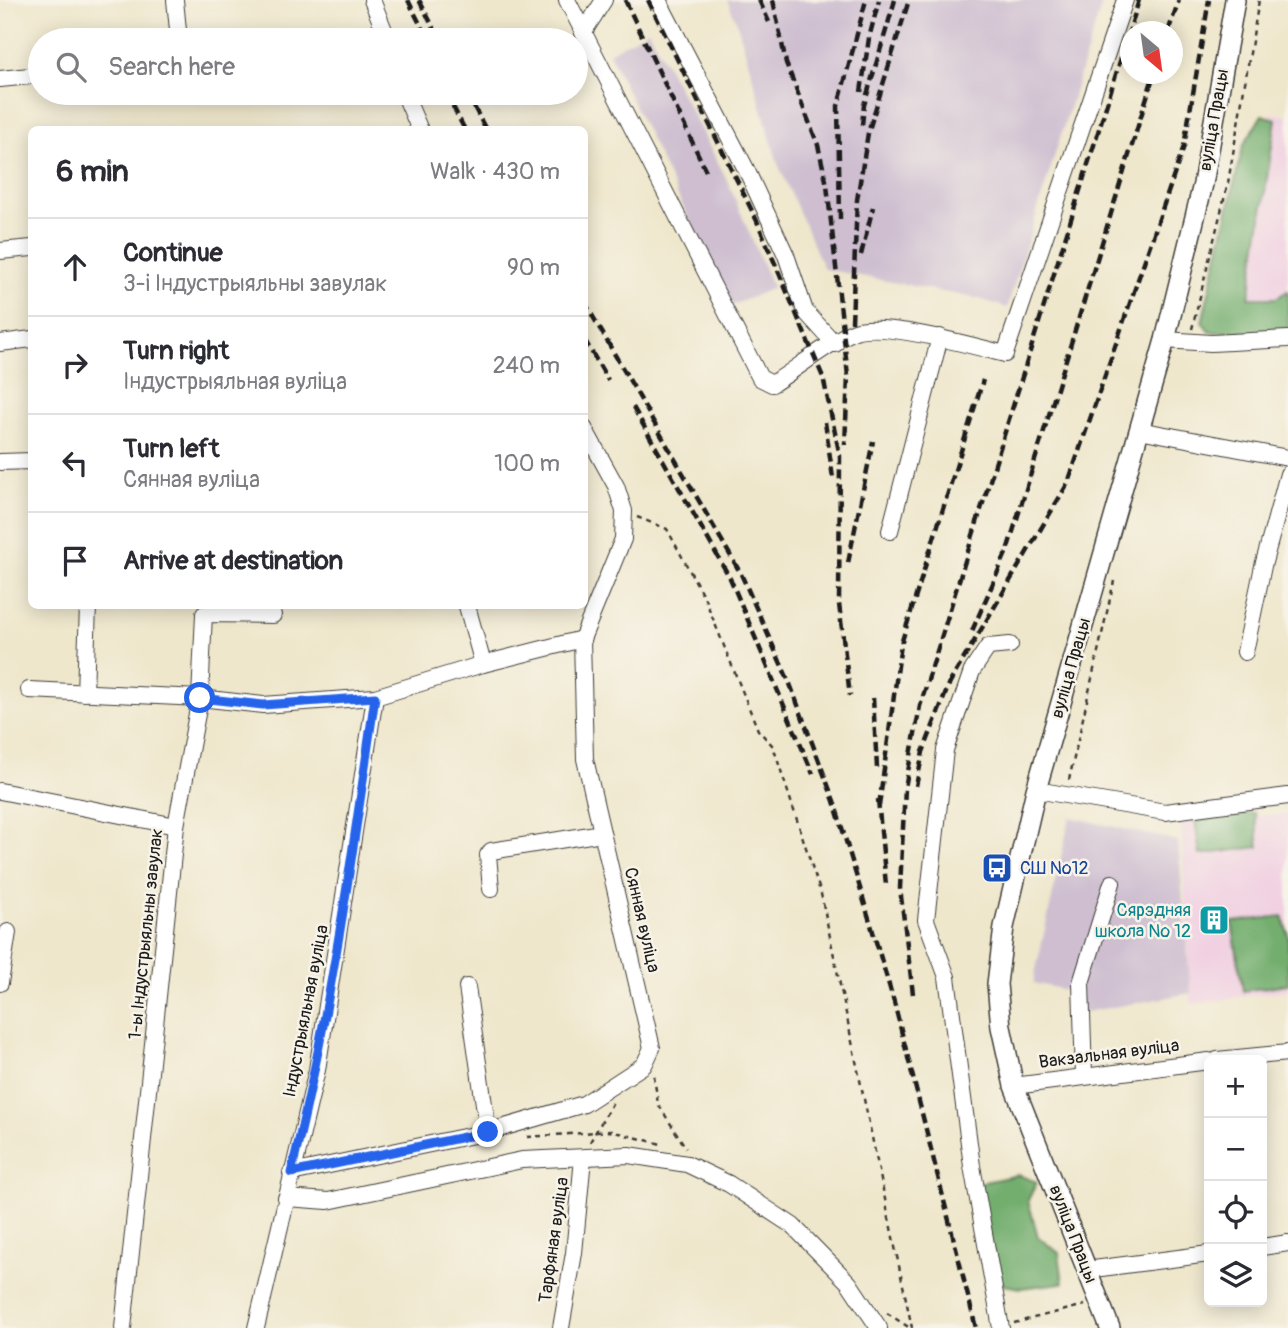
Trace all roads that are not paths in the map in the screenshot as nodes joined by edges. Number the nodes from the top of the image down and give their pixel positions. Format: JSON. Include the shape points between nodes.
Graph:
{"nodes":[{"id":1,"x":175,"y":0,"type":"edge"},
{"id":2,"x":372,"y":0,"type":"edge"},
{"id":3,"x":567,"y":0,"type":"edge"},
{"id":4,"x":604,"y":0,"type":"edge"},
{"id":5,"x":658,"y":0,"type":"edge"},
{"id":6,"x":1125,"y":0,"type":"edge"},
{"id":7,"x":1235,"y":0,"type":"edge"},
{"id":8,"x":178,"y":28,"type":"edge"},
{"id":9,"x":382,"y":28,"type":"edge"},
{"id":10,"x":581,"y":28,"type":"edge"},
{"id":11,"x":586,"y":28,"type":"edge"},
{"id":12,"x":588,"y":43,"type":"edge"},
{"id":13,"x":28,"y":76,"type":"edge"},
{"id":14,"x":0,"y":79,"type":"edge"},
{"id":15,"x":409,"y":105,"type":"edge"},
{"id":16,"x":418,"y":126,"type":"edge"},
{"id":17,"x":28,"y":248,"type":"edge"},
{"id":18,"x":0,"y":251,"type":"edge"},
{"id":19,"x":940,"y":337,"type":"junction"},
{"id":20,"x":1288,"y":339,"type":"edge"},
{"id":21,"x":28,"y":340,"type":"edge"},
{"id":22,"x":1165,"y":340,"type":"junction"},
{"id":23,"x":0,"y":343,"type":"edge"},
{"id":24,"x":835,"y":344,"type":"junction"},
{"id":25,"x":1139,"y":430,"type":"junction"},
{"id":26,"x":588,"y":435,"type":"edge"},
{"id":27,"x":1288,"y":458,"type":"edge"},
{"id":28,"x":28,"y":461,"type":"edge"},
{"id":29,"x":0,"y":462,"type":"edge"},
{"id":30,"x":1288,"y":474,"type":"edge"},
{"id":31,"x":890,"y":531,"type":"dead end"},
{"id":32,"x":88,"y":609,"type":"edge"},
{"id":33,"x":468,"y":609,"type":"edge"},
{"id":34,"x":273,"y":615,"type":"dead end"},
{"id":35,"x":582,"y":639,"type":"junction"},
{"id":36,"x":1010,"y":645,"type":"dead end"},
{"id":37,"x":1245,"y":652,"type":"dead end"},
{"id":38,"x":483,"y":664,"type":"junction"},
{"id":39,"x":29,"y":690,"type":"dead end"},
{"id":40,"x":85,"y":693,"type":"junction"},
{"id":41,"x":375,"y":697,"type":"junction"},
{"id":42,"x":200,"y":698,"type":"junction"},
{"id":43,"x":1036,"y":790,"type":"junction"},
{"id":44,"x":0,"y":792,"type":"edge"},
{"id":45,"x":1288,"y":796,"type":"edge"},
{"id":46,"x":176,"y":826,"type":"junction"},
{"id":47,"x":602,"y":833,"type":"junction"},
{"id":48,"x":1112,"y":883,"type":"dead end"},
{"id":49,"x":491,"y":889,"type":"dead end"},
{"id":50,"x":8,"y":932,"type":"dead end"},
{"id":51,"x":0,"y":983,"type":"edge"},
{"id":52,"x":467,"y":988,"type":"dead end"},
{"id":53,"x":1288,"y":1052,"type":"edge"},
{"id":54,"x":1261,"y":1055,"type":"edge"},
{"id":55,"x":1204,"y":1062,"type":"edge"},
{"id":56,"x":1084,"y":1075,"type":"junction"},
{"id":57,"x":1014,"y":1086,"type":"junction"},
{"id":58,"x":488,"y":1132,"type":"junction"},
{"id":59,"x":583,"y":1158,"type":"junction"},
{"id":60,"x":291,"y":1173,"type":"junction"},
{"id":61,"x":286,"y":1198,"type":"junction"},
{"id":62,"x":1288,"y":1243,"type":"edge"},
{"id":63,"x":1267,"y":1246,"type":"edge"},
{"id":64,"x":1204,"y":1255,"type":"edge"},
{"id":65,"x":1086,"y":1270,"type":"junction"},
{"id":66,"x":1001,"y":1327,"type":"edge"},
{"id":67,"x":124,"y":1328,"type":"edge"},
{"id":68,"x":256,"y":1328,"type":"edge"},
{"id":69,"x":561,"y":1328,"type":"edge"},
{"id":70,"x":879,"y":1328,"type":"edge"},
{"id":71,"x":1110,"y":1328,"type":"edge"}],
"edges":[{"from":1,"to":8,"type":"street"},
{"from":2,"to":9,"type":"street"},
{"from":3,"to":10,"type":"street"},
{"from":4,"to":11,"type":"street"},
{"from":5,"to":24,"type":"street","via":[[746,169],[786,255],[805,311]]},
{"from":6,"to":19,"type":"street","via":[[1005,354]]},
{"from":7,"to":22,"type":"main road","name":"вуліца Працы","via":[[1203,184]]},
{"from":12,"to":24,"type":"street","via":[[760,378],[772,384]]},
{"from":13,"to":14,"type":"street"},
{"from":15,"to":16,"type":"street"},
{"from":17,"to":18,"type":"street"},
{"from":19,"to":24,"type":"street","via":[[868,329]]},
{"from":19,"to":31,"type":"street"},
{"from":20,"to":22,"type":"street"},
{"from":21,"to":23,"type":"street"},
{"from":22,"to":25,"type":"main road","name":"вуліца Працы"},
{"from":25,"to":27,"type":"street"},
{"from":25,"to":43,"type":"main road","name":"вуліца Працы"},
{"from":26,"to":35,"type":"street","name":"Сянная вуліца","via":[[616,486],[624,511],[623,539]]},
{"from":28,"to":29,"type":"street"},
{"from":30,"to":37,"type":"street"},
{"from":32,"to":40,"type":"street"},
{"from":33,"to":38,"type":"street"},
{"from":34,"to":42,"type":"street","name":"1-ы Індустрыяльны завулак","via":[[204,614]]},
{"from":35,"to":38,"type":"street"},
{"from":35,"to":47,"type":"street","name":"Сянная вуліца","via":[[585,759]]},
{"from":36,"to":66,"type":"street","via":[[988,647],[972,671],[946,750],[926,920],[947,978],[972,1166]]},
{"from":38,"to":41,"type":"street"},
{"from":39,"to":40,"type":"street"},
{"from":40,"to":42,"type":"street"},
{"from":41,"to":42,"type":"street","via":[[263,705]]},
{"from":41,"to":60,"type":"street","name":"Індустрыяльная вуліца","via":[[317,1070]]},
{"from":42,"to":46,"type":"street","name":"1-ы Індустрыяльны завулак"},
{"from":43,"to":45,"type":"street","via":[[1165,812]]},
{"from":43,"to":57,"type":"main road","name":"вуліца Працы","via":[[1004,927],[997,984]]},
{"from":44,"to":46,"type":"street"},
{"from":46,"to":67,"type":"street","name":"1-ы Індустрыяльны завулак"},
{"from":47,"to":49,"type":"street","via":[[491,851]]},
{"from":47,"to":58,"type":"street","name":"Сянная вуліца","via":[[652,1048],[650,1056],[584,1104]]},
{"from":48,"to":56,"type":"street","via":[[1081,982]]},
{"from":50,"to":51,"type":"street"},
{"from":52,"to":58,"type":"street"},
{"from":53,"to":54,"type":"street"},
{"from":55,"to":56,"type":"street","name":"Вакзальная вуліца"},
{"from":56,"to":57,"type":"street","name":"Вакзальная вуліца"},
{"from":57,"to":65,"type":"main road","name":"вуліца Працы"},
{"from":58,"to":60,"type":"street","name":"Сянная вуліца"},
{"from":59,"to":61,"type":"street","via":[[522,1160],[328,1201]]},
{"from":59,"to":69,"type":"street","name":"Тарфяная вуліца","via":[[575,1253]]},
{"from":59,"to":70,"type":"street","via":[[629,1155],[687,1164],[729,1184],[764,1205],[820,1251],[849,1283]]},
{"from":60,"to":61,"type":"street","name":"Індустрыяльная вуліца"},
{"from":61,"to":68,"type":"street","name":"Індустрыяльная вуліца"},
{"from":62,"to":63,"type":"street"},
{"from":64,"to":65,"type":"street"},
{"from":65,"to":71,"type":"main road","name":"вуліца Працы"}]}
